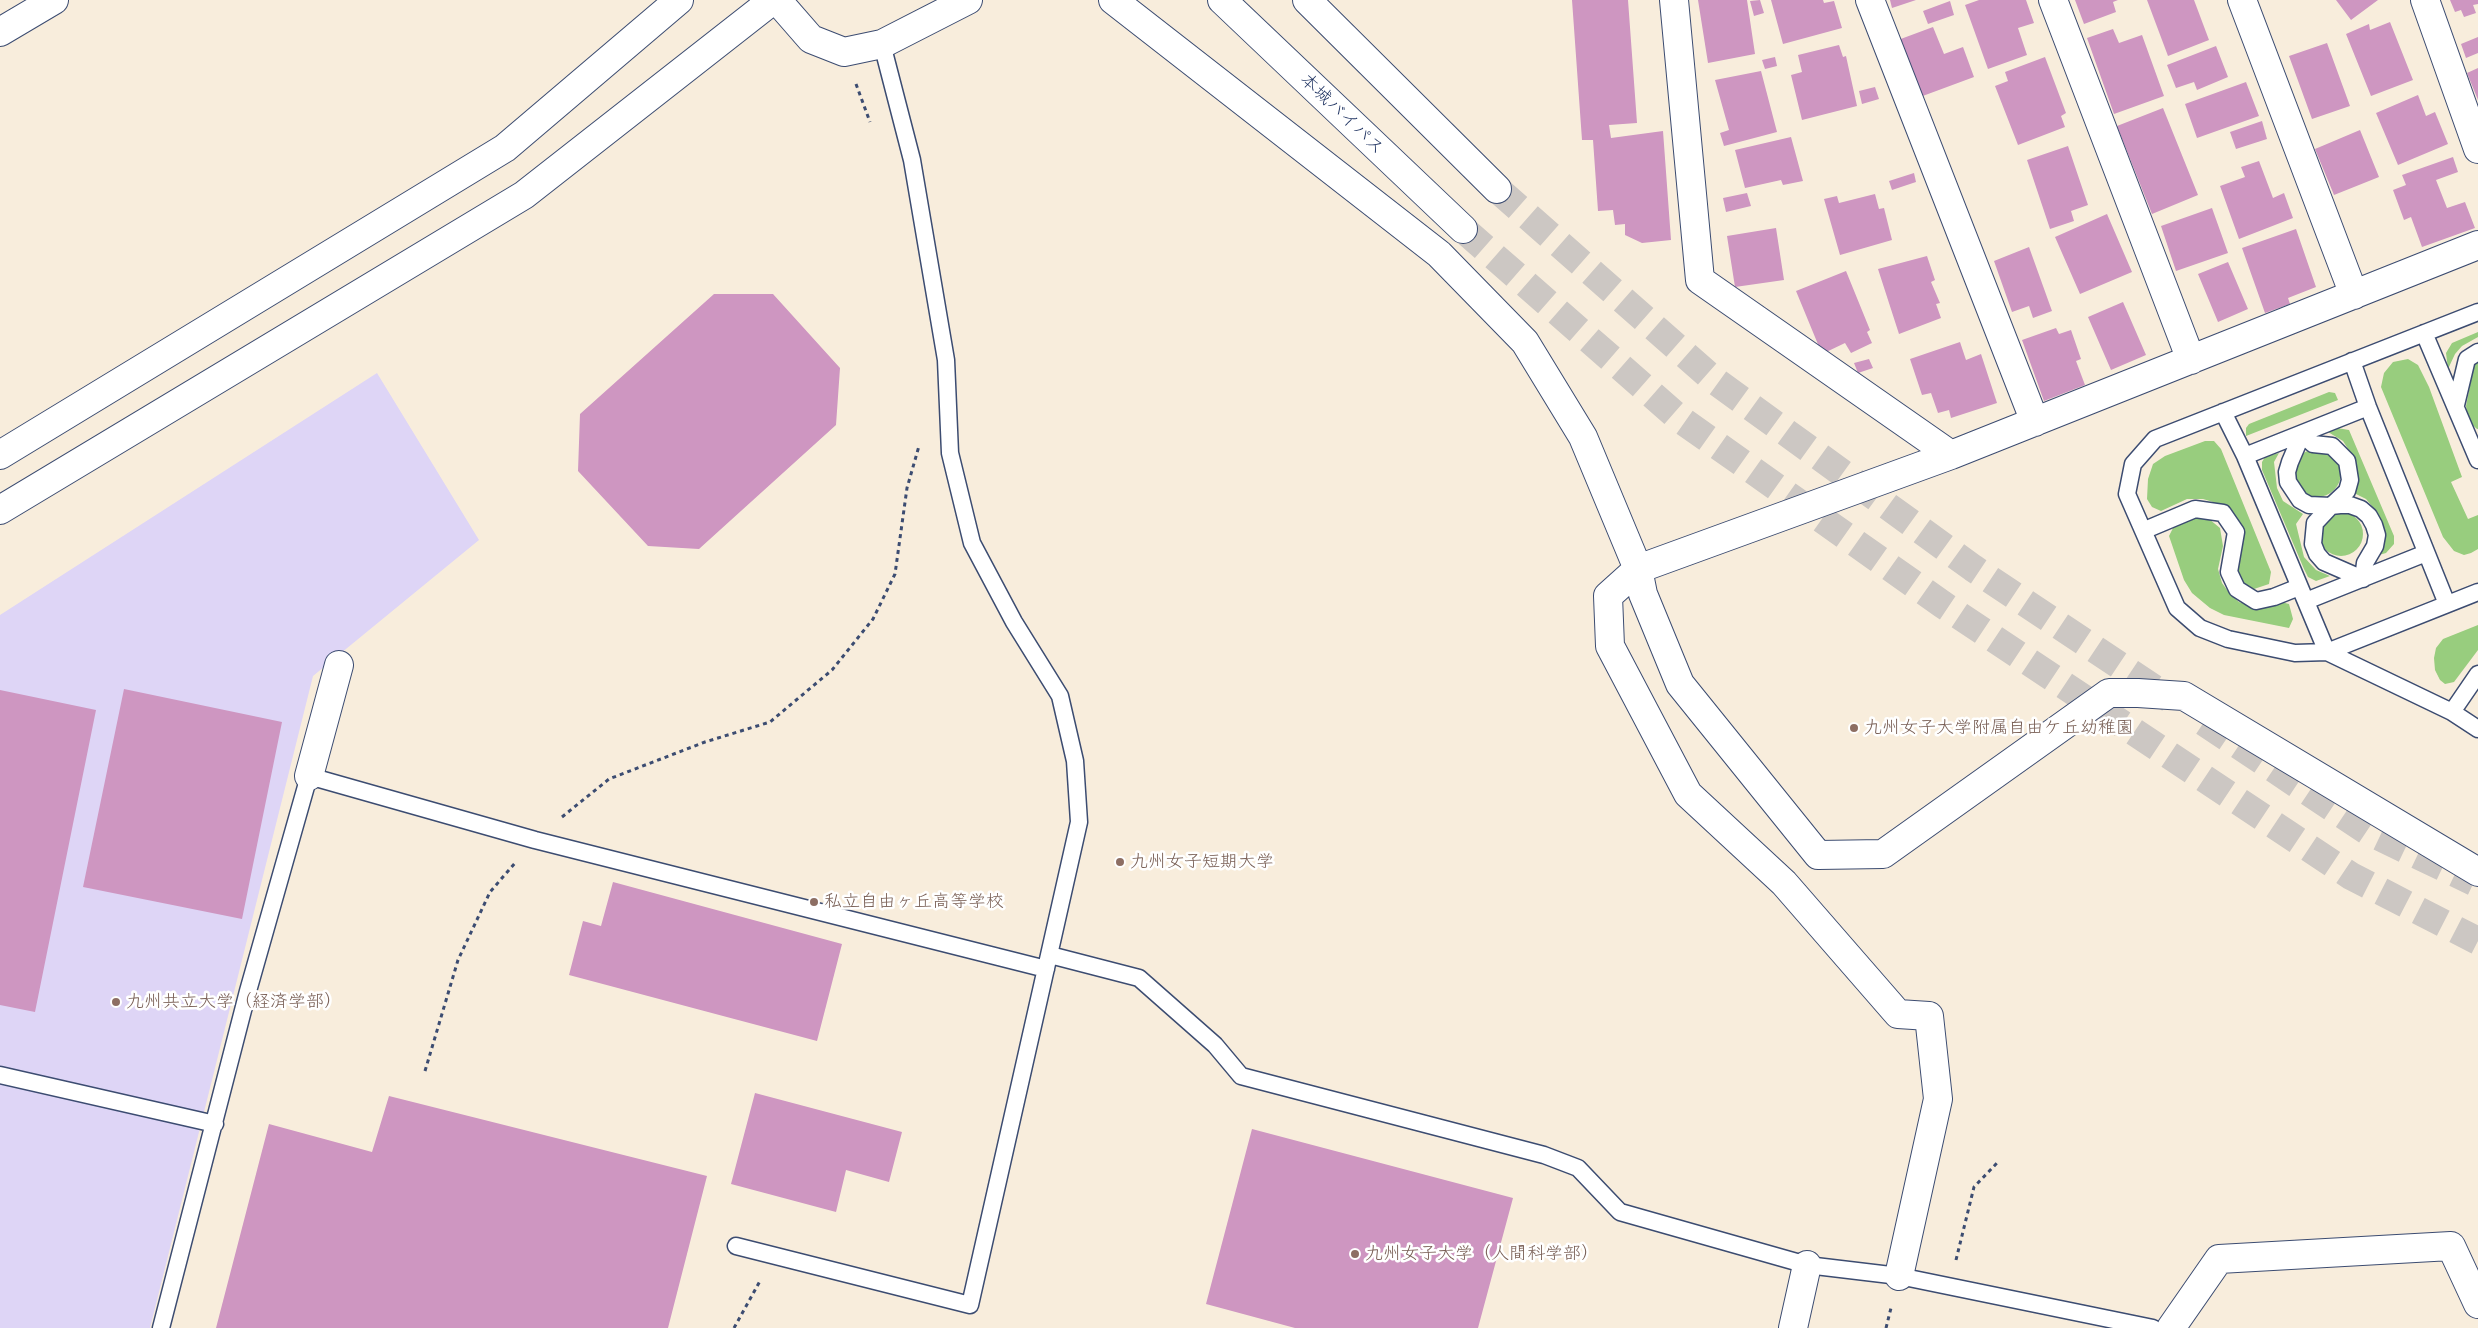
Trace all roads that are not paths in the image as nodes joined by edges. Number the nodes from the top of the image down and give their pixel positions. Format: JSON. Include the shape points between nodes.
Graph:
{"nodes":[{"id":1,"x":54,"y":0,"type":"edge"},
{"id":2,"x":679,"y":0,"type":"edge"},
{"id":3,"x":775,"y":0,"type":"edge"},
{"id":4,"x":968,"y":0,"type":"edge"},
{"id":5,"x":1113,"y":0,"type":"edge"},
{"id":6,"x":1222,"y":0,"type":"edge"},
{"id":7,"x":1307,"y":0,"type":"edge"},
{"id":8,"x":1674,"y":0,"type":"edge"},
{"id":9,"x":1870,"y":0,"type":"edge"},
{"id":10,"x":2053,"y":0,"type":"edge"},
{"id":11,"x":2242,"y":0,"type":"edge"},
{"id":12,"x":2424,"y":0,"type":"edge"},
{"id":13,"x":0,"y":32,"type":"edge"},
{"id":14,"x":882,"y":44,"type":"junction"},
{"id":15,"x":2478,"y":149,"type":"edge"},
{"id":16,"x":1497,"y":189,"type":"tunnel mouth"},
{"id":17,"x":1463,"y":229,"type":"tunnel mouth"},
{"id":18,"x":2478,"y":245,"type":"edge"},
{"id":19,"x":2354,"y":295,"type":"junction"},
{"id":20,"x":2478,"y":312,"type":"edge"},
{"id":21,"x":2424,"y":333,"type":"junction"},
{"id":22,"x":2478,"y":352,"type":"edge"},
{"id":23,"x":2191,"y":360,"type":"junction"},
{"id":24,"x":2352,"y":361,"type":"junction"},
{"id":25,"x":2456,"y":404,"type":"junction"},
{"id":26,"x":2368,"y":407,"type":"junction"},
{"id":27,"x":2223,"y":412,"type":"junction"},
{"id":28,"x":2035,"y":422,"type":"junction"},
{"id":29,"x":2302,"y":434,"type":"junction"},
{"id":30,"x":2477,"y":453,"type":"edge"},
{"id":31,"x":0,"y":455,"type":"edge"},
{"id":32,"x":1950,"y":455,"type":"junction"},
{"id":33,"x":2245,"y":456,"type":"junction"},
{"id":34,"x":2331,"y":506,"type":"junction"},
{"id":35,"x":0,"y":510,"type":"edge"},
{"id":36,"x":2144,"y":530,"type":"junction"},
{"id":37,"x":2426,"y":553,"type":"junction"},
{"id":38,"x":1638,"y":569,"type":"junction"},
{"id":39,"x":2363,"y":580,"type":"junction"},
{"id":40,"x":2478,"y":592,"type":"edge"},
{"id":41,"x":2302,"y":594,"type":"junction"},
{"id":42,"x":2447,"y":604,"type":"junction"},
{"id":43,"x":2327,"y":652,"type":"junction"},
{"id":44,"x":339,"y":665,"type":"dead end"},
{"id":45,"x":2478,"y":674,"type":"edge"},
{"id":46,"x":2452,"y":712,"type":"junction"},
{"id":47,"x":2478,"y":729,"type":"edge"},
{"id":48,"x":309,"y":776,"type":"junction"},
{"id":49,"x":2478,"y":872,"type":"edge"},
{"id":50,"x":1048,"y":962,"type":"junction"},
{"id":51,"x":0,"y":1075,"type":"edge"},
{"id":52,"x":215,"y":1124,"type":"junction"},
{"id":53,"x":736,"y":1246,"type":"dead end"},
{"id":54,"x":1807,"y":1265,"type":"junction"},
{"id":55,"x":1899,"y":1276,"type":"junction"},
{"id":56,"x":2478,"y":1304,"type":"edge"},
{"id":57,"x":161,"y":1328,"type":"edge"},
{"id":58,"x":1793,"y":1328,"type":"edge"},
{"id":59,"x":2153,"y":1328,"type":"edge"},
{"id":60,"x":2171,"y":1328,"type":"edge"}],
"edges":[{"from":1,"to":13,"type":"main road"},
{"from":2,"to":31,"type":"main road","via":[[505,148]]},
{"from":3,"to":14,"type":"main road","via":[[811,39],[844,52]]},
{"from":3,"to":35,"type":"main road","via":[[524,195]]},
{"from":4,"to":14,"type":"main road"},
{"from":5,"to":38,"type":"main road","via":[[1439,254],[1525,342],[1583,437]]},
{"from":6,"to":17,"type":"main road","name":"本城バイパス"},
{"from":7,"to":16,"type":"main road"},
{"from":8,"to":32,"type":"main road","via":[[1700,280]]},
{"from":9,"to":28,"type":"main road"},
{"from":10,"to":23,"type":"main road"},
{"from":11,"to":19,"type":"main road"},
{"from":12,"to":15,"type":"main road"},
{"from":14,"to":50,"type":"lane","via":[[912,160],[946,360],[950,453],[972,542],[1014,622],[1060,696],[1074,761],[1079,822]]},
{"from":18,"to":19,"type":"main road"},
{"from":19,"to":23,"type":"main road"},
{"from":20,"to":21,"type":"lane"},
{"from":21,"to":24,"type":"lane"},
{"from":21,"to":25,"type":"lane"},
{"from":22,"to":25,"type":"lane","via":[[2467,359]]},
{"from":23,"to":28,"type":"main road"},
{"from":24,"to":26,"type":"lane"},
{"from":24,"to":27,"type":"lane"},
{"from":25,"to":30,"type":"lane"},
{"from":26,"to":29,"type":"lane"},
{"from":26,"to":37,"type":"lane"},
{"from":27,"to":33,"type":"lane"},
{"from":27,"to":36,"type":"lane","via":[[2155,439],[2133,464],[2127,494]]},
{"from":28,"to":32,"type":"main road"},
{"from":29,"to":33,"type":"lane"},
{"from":29,"to":34,"type":"lane","via":[[2287,472],[2288,482],[2300,500],[2309,505]]},
{"from":29,"to":34,"type":"lane","via":[[2313,444],[2332,446],[2348,460],[2347,491]]},
{"from":32,"to":38,"type":"main road"},
{"from":33,"to":41,"type":"lane"},
{"from":34,"to":39,"type":"lane","via":[[2314,528],[2313,544],[2317,554],[2334,568],[2344,569]]},
{"from":34,"to":39,"type":"lane","via":[[2350,505],[2361,509],[2374,525],[2376,546],[2365,563]]},
{"from":36,"to":41,"type":"lane","via":[[2195,509],[2223,513],[2236,532],[2229,572],[2237,589],[2256,601]]},
{"from":36,"to":43,"type":"lane","via":[[2177,608],[2200,628],[2228,639],[2294,653]]},
{"from":37,"to":39,"type":"lane"},
{"from":37,"to":42,"type":"lane"},
{"from":38,"to":49,"type":"main road","via":[[1643,594],[1680,684],[1818,855],[1883,854],[2109,693],[2138,693],[2184,696]]},
{"from":38,"to":55,"type":"main road","via":[[1608,596],[1610,646],[1688,794],[1784,883],[1898,1014],[1929,1016],[1938,1099]]},
{"from":39,"to":41,"type":"lane"},
{"from":40,"to":42,"type":"lane"},
{"from":41,"to":43,"type":"lane"},
{"from":42,"to":43,"type":"lane"},
{"from":43,"to":46,"type":"lane"},
{"from":44,"to":48,"type":"main road"},
{"from":45,"to":46,"type":"lane"},
{"from":46,"to":47,"type":"lane"},
{"from":48,"to":50,"type":"lane","via":[[535,840]]},
{"from":48,"to":52,"type":"lane","via":[[248,991]]},
{"from":50,"to":53,"type":"lane","via":[[970,1304]]},
{"from":50,"to":54,"type":"lane","via":[[1139,978],[1215,1045],[1241,1076],[1544,1155],[1578,1168],[1620,1212]]},
{"from":51,"to":52,"type":"lane"},
{"from":52,"to":57,"type":"lane"},
{"from":54,"to":55,"type":"lane"},
{"from":54,"to":58,"type":"main road"},
{"from":55,"to":59,"type":"lane"},
{"from":56,"to":60,"type":"main road","via":[[2450,1246],[2219,1259]]}]}
